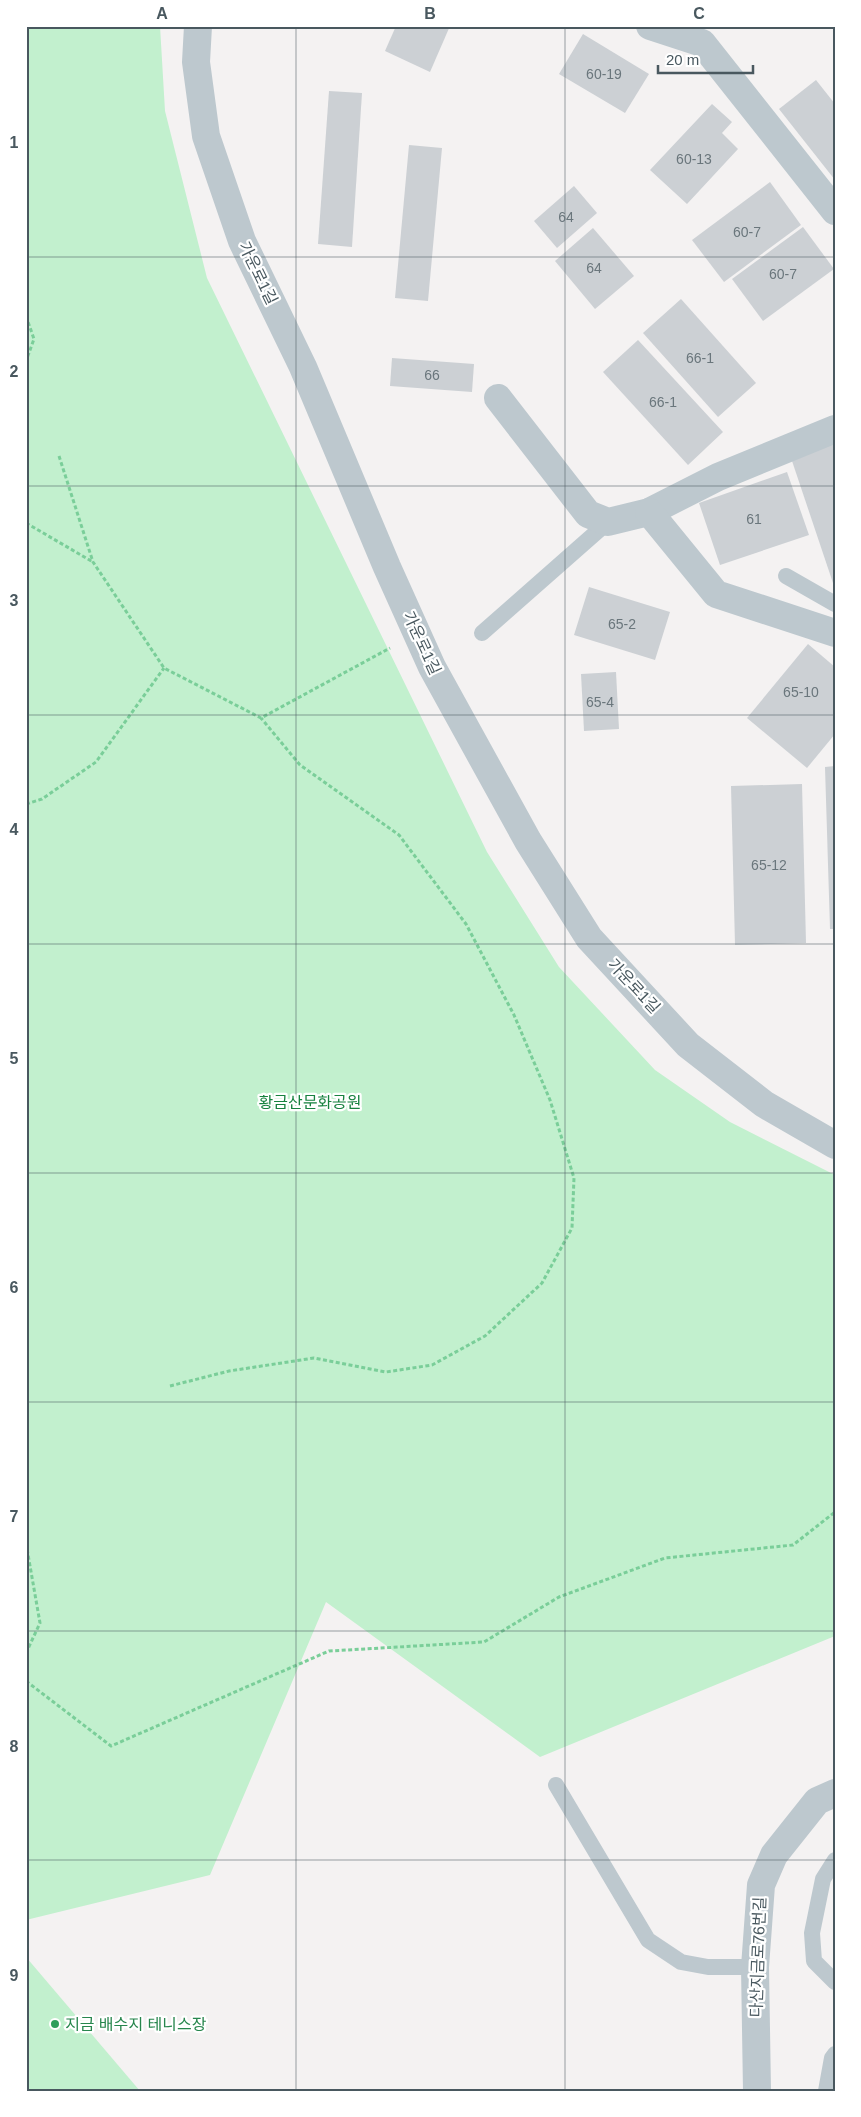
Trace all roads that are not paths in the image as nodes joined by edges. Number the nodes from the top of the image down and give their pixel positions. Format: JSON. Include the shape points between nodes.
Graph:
{"nodes":[{"id":1,"x":198,"y":26,"type":"edge"},
{"id":2,"x":650,"y":26,"type":"edge"},
{"id":3,"x":835,"y":211,"type":"edge"},
{"id":4,"x":498,"y":398,"type":"dead end"},
{"id":5,"x":835,"y":429,"type":"edge"},
{"id":6,"x":649,"y":512,"type":"junction"},
{"id":7,"x":608,"y":522,"type":"junction"},
{"id":8,"x":786,"y":576,"type":"dead end"},
{"id":9,"x":835,"y":604,"type":"edge"},
{"id":10,"x":482,"y":633,"type":"dead end"},
{"id":11,"x":835,"y":633,"type":"edge"},
{"id":12,"x":835,"y":1145,"type":"edge"},
{"id":13,"x":556,"y":1785,"type":"dead end"},
{"id":14,"x":835,"y":1793,"type":"edge"},
{"id":15,"x":835,"y":1860,"type":"edge"},
{"id":16,"x":756,"y":1967,"type":"junction"},
{"id":17,"x":835,"y":1982,"type":"edge"},
{"id":18,"x":835,"y":2054,"type":"edge"},
{"id":19,"x":757,"y":2091,"type":"edge"},
{"id":20,"x":826,"y":2091,"type":"edge"}],
"edges":[{"from":1,"to":12,"type":"street","name":"가운로1길","via":[[196,62],[206,136],[242,241],[303,366],[432,667],[528,841],[589,938],[688,1045],[764,1104]]},
{"from":2,"to":3,"type":"street","via":[[702,43]]},
{"from":4,"to":7,"type":"street","via":[[588,514]]},
{"from":5,"to":6,"type":"street","via":[[718,476]]},
{"from":6,"to":7,"type":"street"},
{"from":6,"to":11,"type":"street","via":[[716,594]]},
{"from":7,"to":10,"type":"lane"},
{"from":8,"to":9,"type":"lane"},
{"from":13,"to":16,"type":"lane","via":[[648,1940],[681,1962],[708,1967]]},
{"from":14,"to":16,"type":"street","name":"다산지금로76번길","via":[[817,1801],[774,1855],[760,1885]]},
{"from":15,"to":17,"type":"lane","via":[[823,1879],[812,1933],[814,1962]]},
{"from":16,"to":19,"type":"street","name":"다산지금로76번길"},
{"from":18,"to":20,"type":"lane"}]}
